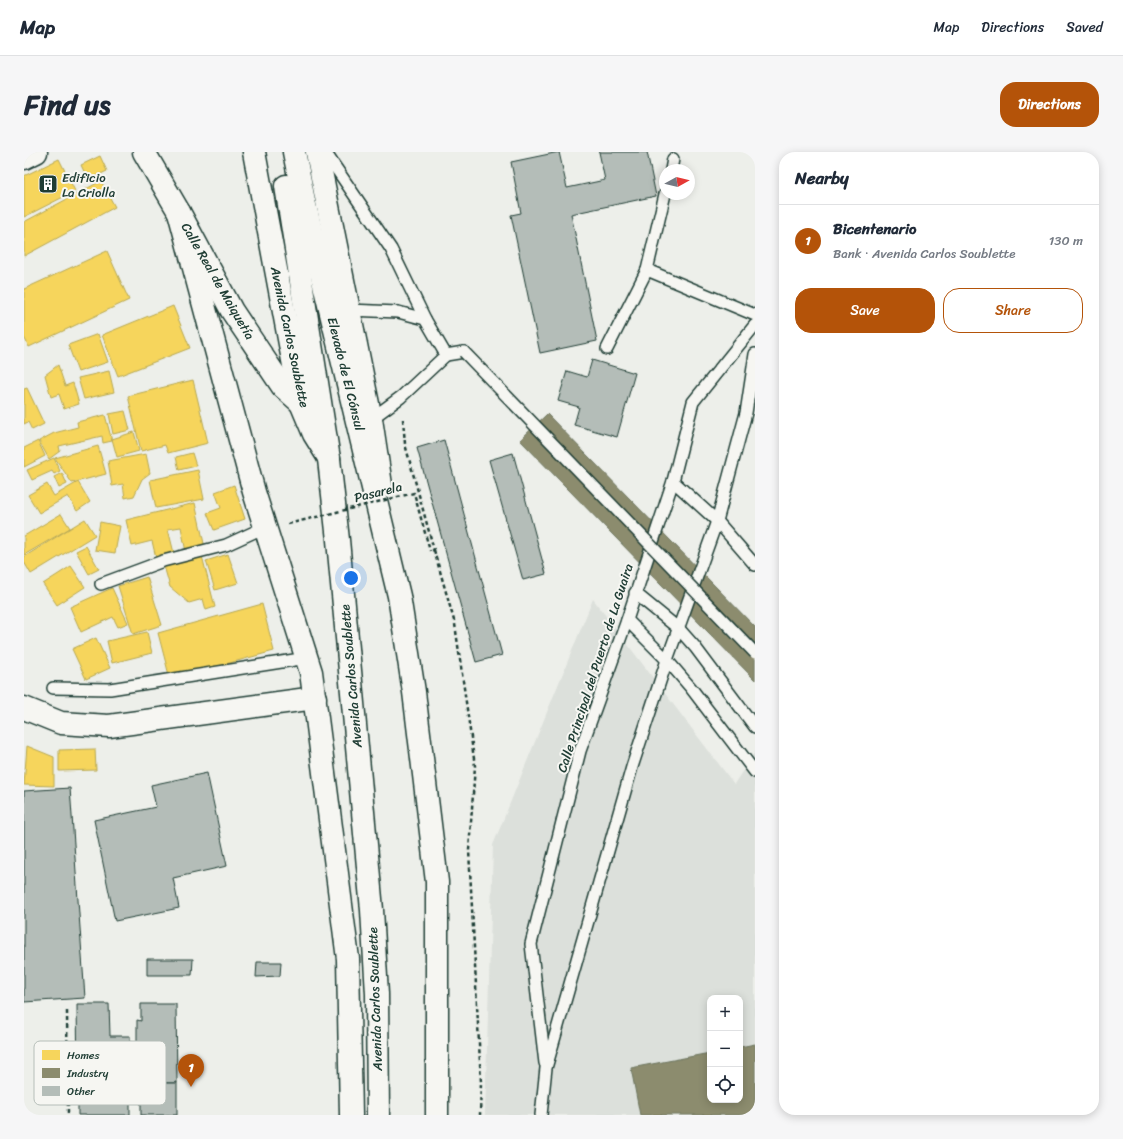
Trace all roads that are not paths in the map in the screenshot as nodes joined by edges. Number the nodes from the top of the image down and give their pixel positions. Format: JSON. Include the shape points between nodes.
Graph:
{"nodes":[{"id":1,"x":36,"y":152,"type":"edge"},
{"id":2,"x":144,"y":152,"type":"edge"},
{"id":3,"x":254,"y":152,"type":"edge"},
{"id":4,"x":279,"y":152,"type":"edge"},
{"id":5,"x":294,"y":152,"type":"edge"},
{"id":6,"x":318,"y":152,"type":"edge"},
{"id":7,"x":325,"y":152,"type":"edge"},
{"id":8,"x":24,"y":158,"type":"edge"},
{"id":9,"x":664,"y":200,"type":"edge"},
{"id":10,"x":179,"y":212,"type":"junction"},
{"id":11,"x":647,"y":270,"type":"junction"},
{"id":12,"x":349,"y":310,"type":"junction"},
{"id":13,"x":755,"y":315,"type":"edge"},
{"id":14,"x":425,"y":319,"type":"junction"},
{"id":15,"x":755,"y":325,"type":"edge"},
{"id":16,"x":607,"y":349,"type":"dead end"},
{"id":17,"x":755,"y":354,"type":"edge"},
{"id":18,"x":446,"y":355,"type":"junction"},
{"id":19,"x":300,"y":403,"type":"junction"},
{"id":20,"x":371,"y":419,"type":"junction"},
{"id":21,"x":329,"y":459,"type":"junction"},
{"id":22,"x":673,"y":481,"type":"junction"},
{"id":23,"x":718,"y":521,"type":"junction"},
{"id":24,"x":265,"y":527,"type":"junction"},
{"id":25,"x":755,"y":565,"type":"edge"},
{"id":26,"x":101,"y":584,"type":"dead end"},
{"id":27,"x":635,"y":593,"type":"junction"},
{"id":28,"x":399,"y":596,"type":"junction"},
{"id":29,"x":627,"y":620,"type":"junction"},
{"id":30,"x":679,"y":629,"type":"junction"},
{"id":31,"x":755,"y":652,"type":"edge"},
{"id":32,"x":307,"y":658,"type":"junction"},
{"id":33,"x":667,"y":660,"type":"junction"},
{"id":34,"x":53,"y":688,"type":"dead end"},
{"id":35,"x":315,"y":698,"type":"junction"},
{"id":36,"x":24,"y":708,"type":"edge"},
{"id":37,"x":755,"y":727,"type":"edge"},
{"id":38,"x":755,"y":772,"type":"edge"},
{"id":39,"x":546,"y":1068,"type":"junction"},
{"id":40,"x":351,"y":1115,"type":"edge"},
{"id":41,"x":378,"y":1115,"type":"edge"},
{"id":42,"x":437,"y":1115,"type":"edge"},
{"id":43,"x":541,"y":1115,"type":"edge"}],
"edges":[{"from":1,"to":8,"type":"street"},
{"from":2,"to":10,"type":"street","name":"Calle Real de Maiquetía"},
{"from":3,"to":19,"type":"street","name":"Avenida Carlos Soublette"},
{"from":4,"to":21,"type":"street","name":"Elevado de El Cónsul"},
{"from":5,"to":28,"type":"street","name":"Elevado de El Cónsul"},
{"from":6,"to":12,"type":"street"},
{"from":7,"to":14,"type":"lane","via":[[392,249]]},
{"from":9,"to":11,"type":"lane"},
{"from":10,"to":19,"type":"street","name":"Calle Real de Maiquetía","via":[[232,311],[283,387]]},
{"from":10,"to":24,"type":"street","name":"Avenida Carlos Soublette"},
{"from":11,"to":13,"type":"lane"},
{"from":11,"to":16,"type":"lane"},
{"from":12,"to":14,"type":"lane","via":[[398,312]]},
{"from":12,"to":20,"type":"street"},
{"from":14,"to":18,"type":"lane"},
{"from":15,"to":22,"type":"lane","name":"Calle Principal del Puerto de La Guaira","via":[[693,402]]},
{"from":17,"to":23,"type":"lane","name":"Calle Principal del Puerto de La Guaira","via":[[746,414]]},
{"from":18,"to":20,"type":"lane","via":[[401,397]]},
{"from":18,"to":31,"type":"lane","bridge":true,"via":[[464,352]]},
{"from":19,"to":21,"type":"street","name":"Avenida Carlos Soublette"},
{"from":20,"to":28,"type":"street"},
{"from":21,"to":41,"type":"street","name":"Avenida Carlos Soublette","via":[[372,903],[377,994]]},
{"from":22,"to":23,"type":"lane"},
{"from":22,"to":27,"type":"lane","name":"Calle Principal del Puerto de La Guaira"},
{"from":23,"to":25,"type":"lane"},
{"from":23,"to":30,"type":"lane","name":"Calle Principal del Puerto de La Guaira"},
{"from":24,"to":26,"type":"lane","via":[[226,545],[163,561]]},
{"from":24,"to":32,"type":"street","name":"Avenida Carlos Soublette"},
{"from":27,"to":29,"type":"lane","name":"Calle Principal del Puerto de La Guaira"},
{"from":27,"to":30,"type":"lane"},
{"from":28,"to":42,"type":"street","via":[[414,692],[437,882]]},
{"from":29,"to":33,"type":"lane"},
{"from":29,"to":39,"type":"lane","name":"Calle Principal del Puerto de La Guaira","via":[[580,751],[531,944]]},
{"from":30,"to":33,"type":"lane","name":"Calle Principal del Puerto de La Guaira"},
{"from":30,"to":37,"type":"lane"},
{"from":32,"to":34,"type":"lane","via":[[110,689]]},
{"from":32,"to":35,"type":"street","name":"Avenida Carlos Soublette"},
{"from":33,"to":38,"type":"lane"},
{"from":33,"to":39,"type":"lane","name":"Calle Principal del Puerto de La Guaira","via":[[632,767]]},
{"from":35,"to":36,"type":"street","via":[[109,726],[61,723]]},
{"from":35,"to":40,"type":"street","name":"Avenida Carlos Soublette","via":[[348,959]]},
{"from":39,"to":43,"type":"lane","name":"Calle Principal del Puerto de La Guaira"}]}
